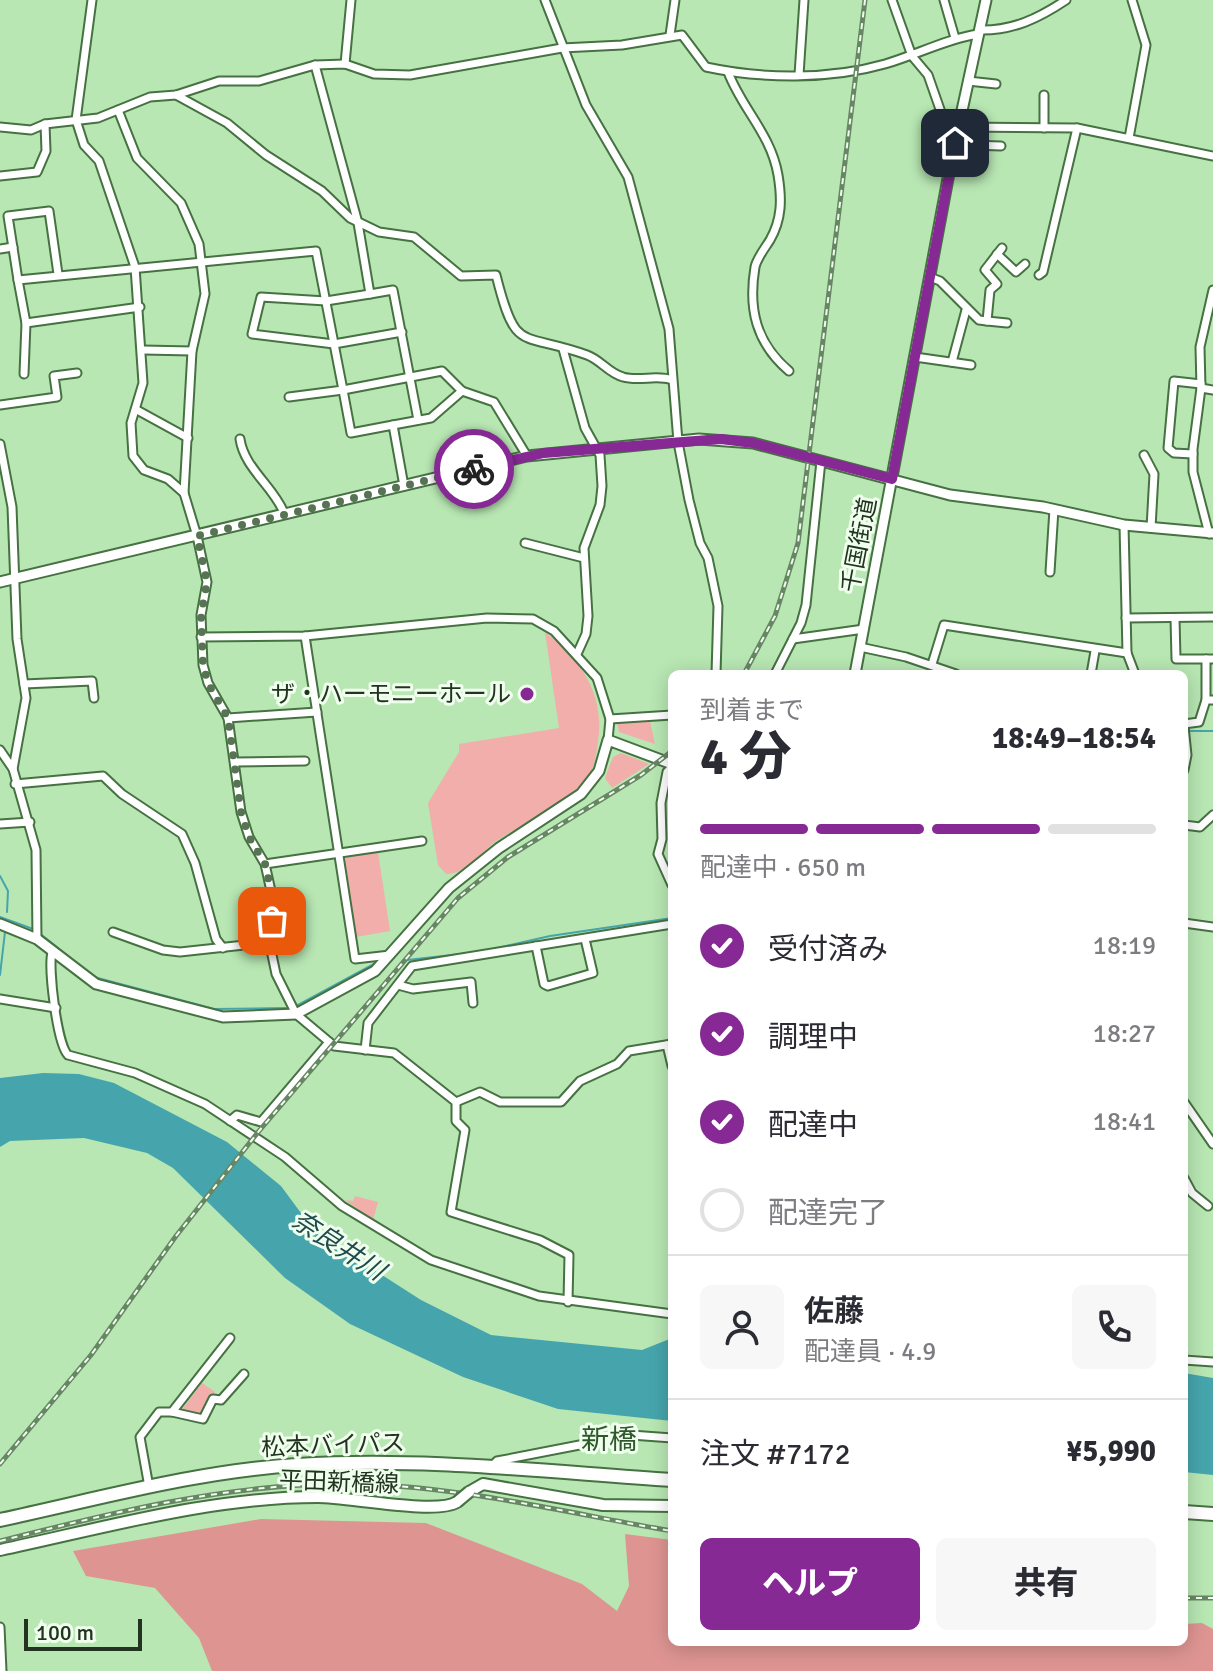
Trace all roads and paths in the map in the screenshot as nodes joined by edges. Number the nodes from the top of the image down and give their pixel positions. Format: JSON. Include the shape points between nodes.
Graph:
{"nodes":[{"id":1,"x":92,"y":0,"type":"edge"},
{"id":2,"x":351,"y":0,"type":"edge"},
{"id":3,"x":545,"y":0,"type":"edge"},
{"id":4,"x":675,"y":0,"type":"edge"},
{"id":5,"x":804,"y":0,"type":"edge"},
{"id":6,"x":892,"y":0,"type":"edge"},
{"id":7,"x":944,"y":0,"type":"edge"},
{"id":8,"x":986,"y":0,"type":"edge"},
{"id":9,"x":1066,"y":0,"type":"edge"},
{"id":10,"x":1132,"y":0,"type":"edge"},
{"id":11,"x":979,"y":32,"type":"junction"},
{"id":12,"x":670,"y":35,"type":"junction"},
{"id":13,"x":955,"y":38,"type":"junction"},
{"id":14,"x":562,"y":48,"type":"junction"},
{"id":15,"x":912,"y":56,"type":"junction"},
{"id":16,"x":345,"y":64,"type":"junction"},
{"id":17,"x":315,"y":65,"type":"junction"},
{"id":18,"x":728,"y":72,"type":"junction"},
{"id":19,"x":799,"y":75,"type":"junction"},
{"id":20,"x":968,"y":81,"type":"junction"},
{"id":21,"x":996,"y":84,"type":"dead end"},
{"id":22,"x":176,"y":95,"type":"junction"},
{"id":23,"x":1044,"y":95,"type":"dead end"},
{"id":24,"x":118,"y":110,"type":"junction"},
{"id":25,"x":76,"y":120,"type":"junction"},
{"id":26,"x":45,"y":124,"type":"junction"},
{"id":27,"x":0,"y":127,"type":"edge"},
{"id":28,"x":958,"y":127,"type":"junction"},
{"id":29,"x":1044,"y":128,"type":"junction"},
{"id":30,"x":1077,"y":128,"type":"junction"},
{"id":31,"x":1129,"y":138,"type":"junction"},
{"id":32,"x":955,"y":143,"type":"junction"},
{"id":33,"x":1001,"y":146,"type":"dead end"},
{"id":34,"x":1213,"y":156,"type":"edge"},
{"id":35,"x":0,"y":176,"type":"edge"},
{"id":36,"x":358,"y":223,"type":"junction"},
{"id":37,"x":13,"y":247,"type":"junction"},
{"id":38,"x":0,"y":249,"type":"edge"},
{"id":39,"x":201,"y":261,"type":"junction"},
{"id":40,"x":1025,"y":264,"type":"dead end"},
{"id":41,"x":135,"y":267,"type":"junction"},
{"id":42,"x":58,"y":274,"type":"junction"},
{"id":43,"x":1039,"y":275,"type":"dead end"},
{"id":44,"x":930,"y":277,"type":"junction"},
{"id":45,"x":18,"y":280,"type":"junction"},
{"id":46,"x":1213,"y":290,"type":"edge"},
{"id":47,"x":370,"y":294,"type":"junction"},
{"id":48,"x":326,"y":301,"type":"junction"},
{"id":49,"x":140,"y":307,"type":"junction"},
{"id":50,"x":966,"y":310,"type":"junction"},
{"id":51,"x":987,"y":321,"type":"junction"},
{"id":52,"x":26,"y":323,"type":"junction"},
{"id":53,"x":1007,"y":323,"type":"dead end"},
{"id":54,"x":402,"y":332,"type":"junction"},
{"id":55,"x":334,"y":344,"type":"junction"},
{"id":56,"x":563,"y":349,"type":"junction"},
{"id":57,"x":143,"y":350,"type":"junction"},
{"id":58,"x":192,"y":351,"type":"junction"},
{"id":59,"x":915,"y":357,"type":"junction"},
{"id":60,"x":952,"y":362,"type":"junction"},
{"id":61,"x":971,"y":365,"type":"dead end"},
{"id":62,"x":789,"y":371,"type":"dead end"},
{"id":63,"x":77,"y":373,"type":"dead end"},
{"id":64,"x":24,"y":374,"type":"dead end"},
{"id":65,"x":410,"y":377,"type":"junction"},
{"id":66,"x":672,"y":380,"type":"junction"},
{"id":67,"x":1201,"y":386,"type":"junction"},
{"id":68,"x":343,"y":390,"type":"junction"},
{"id":69,"x":1213,"y":390,"type":"edge"},
{"id":70,"x":462,"y":391,"type":"junction"},
{"id":71,"x":289,"y":397,"type":"dead end"},
{"id":72,"x":0,"y":405,"type":"edge"},
{"id":73,"x":137,"y":410,"type":"junction"},
{"id":74,"x":418,"y":420,"type":"junction"},
{"id":75,"x":393,"y":425,"type":"junction"},
{"id":76,"x":188,"y":438,"type":"junction"},
{"id":77,"x":240,"y":439,"type":"dead end"},
{"id":78,"x":678,"y":442,"type":"junction"},
{"id":79,"x":0,"y":444,"type":"edge"},
{"id":80,"x":596,"y":449,"type":"junction"},
{"id":81,"x":1193,"y":454,"type":"junction"},
{"id":82,"x":1144,"y":455,"type":"dead end"},
{"id":83,"x":527,"y":456,"type":"junction"},
{"id":84,"x":821,"y":461,"type":"junction"},
{"id":85,"x":892,"y":479,"type":"junction"},
{"id":86,"x":404,"y":486,"type":"junction"},
{"id":87,"x":184,"y":493,"type":"junction"},
{"id":88,"x":1054,"y":509,"type":"junction"},
{"id":89,"x":284,"y":513,"type":"junction"},
{"id":90,"x":1124,"y":525,"type":"junction"},
{"id":91,"x":1151,"y":528,"type":"junction"},
{"id":92,"x":1211,"y":534,"type":"edge"},
{"id":93,"x":197,"y":536,"type":"junction"},
{"id":94,"x":525,"y":543,"type":"dead end"},
{"id":95,"x":584,"y":558,"type":"junction"},
{"id":96,"x":1050,"y":572,"type":"dead end"},
{"id":97,"x":16,"y":578,"type":"junction"},
{"id":98,"x":0,"y":582,"type":"edge"},
{"id":99,"x":1213,"y":617,"type":"edge"},
{"id":100,"x":1126,"y":618,"type":"junction"},
{"id":101,"x":1175,"y":618,"type":"junction"},
{"id":102,"x":864,"y":629,"type":"junction"},
{"id":103,"x":305,"y":636,"type":"junction"},
{"id":104,"x":201,"y":637,"type":"junction"},
{"id":105,"x":793,"y":639,"type":"junction"},
{"id":106,"x":860,"y":647,"type":"junction"},
{"id":107,"x":1095,"y":651,"type":"junction"},
{"id":108,"x":1127,"y":653,"type":"junction"},
{"id":109,"x":577,"y":654,"type":"junction"},
{"id":110,"x":1209,"y":659,"type":"edge"},
{"id":111,"x":932,"y":664,"type":"junction"},
{"id":112,"x":716,"y":670,"type":"edge"},
{"id":113,"x":777,"y":670,"type":"edge"},
{"id":114,"x":856,"y":670,"type":"edge"},
{"id":115,"x":945,"y":670,"type":"edge"},
{"id":116,"x":1092,"y":670,"type":"edge"},
{"id":117,"x":1133,"y":670,"type":"edge"},
{"id":118,"x":24,"y":684,"type":"junction"},
{"id":119,"x":94,"y":698,"type":"dead end"},
{"id":120,"x":1209,"y":700,"type":"edge"},
{"id":121,"x":317,"y":712,"type":"junction"},
{"id":122,"x":668,"y":715,"type":"edge"},
{"id":123,"x":228,"y":718,"type":"junction"},
{"id":124,"x":610,"y":719,"type":"junction"},
{"id":125,"x":1188,"y":729,"type":"edge"},
{"id":126,"x":608,"y":740,"type":"junction"},
{"id":127,"x":0,"y":750,"type":"edge"},
{"id":128,"x":305,"y":761,"type":"dead end"},
{"id":129,"x":235,"y":762,"type":"junction"},
{"id":130,"x":668,"y":763,"type":"edge"},
{"id":131,"x":13,"y":769,"type":"junction"},
{"id":132,"x":668,"y":771,"type":"edge"},
{"id":133,"x":15,"y":784,"type":"junction"},
{"id":134,"x":1213,"y":815,"type":"edge"},
{"id":135,"x":30,"y":822,"type":"junction"},
{"id":136,"x":0,"y":824,"type":"edge"},
{"id":137,"x":1188,"y":826,"type":"edge"},
{"id":138,"x":422,"y":841,"type":"dead end"},
{"id":139,"x":338,"y":854,"type":"junction"},
{"id":140,"x":265,"y":864,"type":"junction"},
{"id":141,"x":668,"y":876,"type":"edge"},
{"id":142,"x":0,"y":924,"type":"edge"},
{"id":143,"x":1188,"y":924,"type":"edge"},
{"id":144,"x":668,"y":925,"type":"edge"},
{"id":145,"x":1213,"y":927,"type":"edge"},
{"id":146,"x":113,"y":932,"type":"dead end"},
{"id":147,"x":38,"y":934,"type":"junction"},
{"id":148,"x":585,"y":939,"type":"junction"},
{"id":149,"x":272,"y":942,"type":"junction"},
{"id":150,"x":536,"y":946,"type":"junction"},
{"id":151,"x":223,"y":948,"type":"junction"},
{"id":152,"x":52,"y":952,"type":"junction"},
{"id":153,"x":392,"y":954,"type":"junction"},
{"id":154,"x":398,"y":985,"type":"junction"},
{"id":155,"x":0,"y":999,"type":"edge"},
{"id":156,"x":473,"y":1003,"type":"dead end"},
{"id":157,"x":56,"y":1008,"type":"junction"},
{"id":158,"x":296,"y":1014,"type":"junction"},
{"id":159,"x":329,"y":1042,"type":"junction"},
{"id":160,"x":668,"y":1045,"type":"edge"},
{"id":161,"x":365,"y":1050,"type":"junction"},
{"id":162,"x":456,"y":1102,"type":"junction"},
{"id":163,"x":1188,"y":1108,"type":"edge"},
{"id":164,"x":230,"y":1121,"type":"junction"},
{"id":165,"x":1213,"y":1144,"type":"edge"},
{"id":166,"x":1188,"y":1186,"type":"edge"},
{"id":167,"x":1208,"y":1206,"type":"dead end"},
{"id":168,"x":568,"y":1302,"type":"junction"},
{"id":169,"x":668,"y":1314,"type":"edge"},
{"id":170,"x":230,"y":1338,"type":"dead end"},
{"id":171,"x":1188,"y":1360,"type":"edge"},
{"id":172,"x":1213,"y":1362,"type":"edge"},
{"id":173,"x":244,"y":1374,"type":"dead end"},
{"id":174,"x":172,"y":1412,"type":"junction"},
{"id":175,"x":668,"y":1438,"type":"edge"},
{"id":176,"x":523,"y":1456,"type":"junction"},
{"id":177,"x":489,"y":1468,"type":"junction"},
{"id":178,"x":519,"y":1470,"type":"junction"},
{"id":179,"x":668,"y":1480,"type":"edge"},
{"id":180,"x":149,"y":1489,"type":"junction"},
{"id":181,"x":668,"y":1506,"type":"edge"},
{"id":182,"x":1188,"y":1512,"type":"edge"},
{"id":183,"x":1213,"y":1514,"type":"edge"},
{"id":184,"x":0,"y":1520,"type":"edge"},
{"id":185,"x":0,"y":1550,"type":"edge"},
{"id":186,"x":0,"y":1627,"type":"edge"},
{"id":187,"x":2,"y":1671,"type":"edge"}],
"edges":[{"from":1,"to":25,"type":"street"},
{"from":2,"to":16,"type":"street"},
{"from":3,"to":14,"type":"street"},
{"from":4,"to":12,"type":"street"},
{"from":5,"to":19,"type":"street"},
{"from":6,"to":15,"type":"street"},
{"from":7,"to":13,"type":"street"},
{"from":8,"to":11,"type":"street","name":"千国街道"},
{"from":9,"to":11,"type":"street","via":[[1010,29]]},
{"from":10,"to":31,"type":"street","via":[[1146,45]]},
{"from":11,"to":13,"type":"street"},
{"from":11,"to":20,"type":"street","name":"千国街道"},
{"from":12,"to":14,"type":"street","via":[[622,45]]},
{"from":12,"to":18,"type":"street","via":[[682,35],[706,67]]},
{"from":13,"to":15,"type":"street"},
{"from":14,"to":16,"type":"street","via":[[410,75],[374,74]]},
{"from":14,"to":66,"type":"street","via":[[586,105],[628,177],[669,329]]},
{"from":15,"to":19,"type":"street","via":[[856,70]]},
{"from":15,"to":32,"type":"street","via":[[928,75]]},
{"from":16,"to":17,"type":"street"},
{"from":17,"to":22,"type":"street","via":[[259,81],[219,81]]},
{"from":17,"to":36,"type":"street"},
{"from":18,"to":19,"type":"street"},
{"from":18,"to":62,"type":"street","via":[[772,147],[781,209],[755,265],[755,315],[768,353]]},
{"from":20,"to":21,"type":"street"},
{"from":20,"to":28,"type":"street","name":"千国街道"},
{"from":22,"to":24,"type":"street","via":[[150,97]]},
{"from":22,"to":36,"type":"street","via":[[227,123]]},
{"from":23,"to":29,"type":"street"},
{"from":24,"to":25,"type":"street"},
{"from":24,"to":39,"type":"street","via":[[137,158],[181,203]]},
{"from":25,"to":26,"type":"street"},
{"from":25,"to":41,"type":"street","via":[[84,145],[99,161]]},
{"from":26,"to":27,"type":"street","via":[[31,130]]},
{"from":26,"to":35,"type":"street","via":[[46,151],[37,172]]},
{"from":28,"to":29,"type":"street"},
{"from":28,"to":32,"type":"street","name":"千国街道"},
{"from":29,"to":30,"type":"street"},
{"from":30,"to":31,"type":"street"},
{"from":30,"to":43,"type":"street"},
{"from":31,"to":34,"type":"street"},
{"from":32,"to":33,"type":"street"},
{"from":32,"to":44,"type":"street","name":"千国街道"},
{"from":36,"to":47,"type":"street"},
{"from":36,"to":56,"type":"street","via":[[414,237],[461,276],[496,275],[507,318],[518,334]]},
{"from":37,"to":38,"type":"street"},
{"from":37,"to":42,"type":"street","via":[[8,216],[49,211]]},
{"from":37,"to":45,"type":"street"},
{"from":39,"to":41,"type":"street"},
{"from":39,"to":48,"type":"street","via":[[316,251]]},
{"from":39,"to":58,"type":"street","via":[[205,294]]},
{"from":40,"to":51,"type":"street","via":[[1016,272],[1000,251],[985,270],[997,284],[990,290]]},
{"from":41,"to":42,"type":"street"},
{"from":41,"to":49,"type":"street"},
{"from":42,"to":45,"type":"street"},
{"from":44,"to":50,"type":"street"},
{"from":44,"to":59,"type":"street","name":"千国街道"},
{"from":45,"to":52,"type":"street"},
{"from":46,"to":67,"type":"street","via":[[1200,347]]},
{"from":47,"to":48,"type":"street"},
{"from":47,"to":54,"type":"street","via":[[393,290]]},
{"from":48,"to":55,"type":"street"},
{"from":48,"to":55,"type":"street","via":[[261,297],[252,334]]},
{"from":49,"to":52,"type":"street"},
{"from":49,"to":57,"type":"street"},
{"from":50,"to":51,"type":"street"},
{"from":50,"to":60,"type":"street"},
{"from":51,"to":53,"type":"street"},
{"from":52,"to":64,"type":"street"},
{"from":54,"to":55,"type":"street"},
{"from":54,"to":65,"type":"street"},
{"from":55,"to":68,"type":"street"},
{"from":56,"to":66,"type":"street","via":[[595,358],[622,377]]},
{"from":56,"to":80,"type":"street"},
{"from":57,"to":58,"type":"street"},
{"from":57,"to":73,"type":"street"},
{"from":58,"to":76,"type":"street"},
{"from":59,"to":60,"type":"street"},
{"from":59,"to":85,"type":"street","name":"千国街道"},
{"from":60,"to":61,"type":"street"},
{"from":63,"to":72,"type":"street","via":[[54,376],[57,397]]},
{"from":65,"to":68,"type":"street"},
{"from":65,"to":70,"type":"street","via":[[442,371]]},
{"from":65,"to":74,"type":"street"},
{"from":66,"to":78,"type":"street"},
{"from":67,"to":69,"type":"street"},
{"from":67,"to":81,"type":"street"},
{"from":67,"to":81,"type":"street","via":[[1174,381],[1168,448]]},
{"from":68,"to":71,"type":"street"},
{"from":68,"to":75,"type":"street","via":[[351,433]]},
{"from":70,"to":74,"type":"street","via":[[431,418]]},
{"from":70,"to":83,"type":"street","via":[[494,402]]},
{"from":73,"to":76,"type":"street"},
{"from":73,"to":87,"type":"street","via":[[131,423],[135,462]]},
{"from":74,"to":75,"type":"street"},
{"from":75,"to":86,"type":"street"},
{"from":76,"to":87,"type":"street"},
{"from":77,"to":89,"type":"street","via":[[251,467]]},
{"from":78,"to":80,"type":"street"},
{"from":78,"to":84,"type":"street","via":[[734,440]]},
{"from":78,"to":112,"type":"street","via":[[718,606]]},
{"from":79,"to":97,"type":"street","via":[[12,507]]},
{"from":80,"to":83,"type":"street"},
{"from":80,"to":95,"type":"street","via":[[600,505]]},
{"from":81,"to":92,"type":"street"},
{"from":82,"to":91,"type":"street","via":[[1154,474]]},
{"from":83,"to":86,"type":"street"},
{"from":84,"to":85,"type":"street"},
{"from":84,"to":105,"type":"street","via":[[806,605]]},
{"from":85,"to":88,"type":"street","via":[[950,495]]},
{"from":85,"to":102,"type":"street","name":"千国街道"},
{"from":86,"to":89,"type":"street"},
{"from":87,"to":93,"type":"street"},
{"from":88,"to":90,"type":"street"},
{"from":88,"to":96,"type":"street"},
{"from":89,"to":93,"type":"street"},
{"from":90,"to":91,"type":"street"},
{"from":90,"to":100,"type":"street"},
{"from":91,"to":92,"type":"street"},
{"from":93,"to":97,"type":"street"},
{"from":93,"to":104,"type":"street","via":[[207,582]]},
{"from":94,"to":95,"type":"street"},
{"from":95,"to":109,"type":"street","via":[[588,616]]},
{"from":97,"to":98,"type":"street"},
{"from":97,"to":118,"type":"street"},
{"from":99,"to":101,"type":"street"},
{"from":100,"to":101,"type":"street"},
{"from":100,"to":108,"type":"street"},
{"from":101,"to":110,"type":"street","via":[[1176,659]]},
{"from":102,"to":105,"type":"street"},
{"from":102,"to":106,"type":"street","name":"千国街道"},
{"from":103,"to":104,"type":"street"},
{"from":103,"to":109,"type":"street","via":[[487,618],[533,619]]},
{"from":103,"to":121,"type":"street"},
{"from":104,"to":123,"type":"street","via":[[208,683]]},
{"from":105,"to":113,"type":"street"},
{"from":106,"to":111,"type":"street"},
{"from":106,"to":114,"type":"street","name":"千国街道"},
{"from":107,"to":108,"type":"street"},
{"from":107,"to":111,"type":"street","via":[[944,625]]},
{"from":107,"to":116,"type":"street"},
{"from":108,"to":117,"type":"street"},
{"from":109,"to":124,"type":"street","via":[[597,678]]},
{"from":110,"to":120,"type":"street"},
{"from":111,"to":115,"type":"street"},
{"from":118,"to":119,"type":"street","via":[[92,681]]},
{"from":118,"to":131,"type":"street","via":[[25,712]]},
{"from":120,"to":125,"type":"street","via":[[1199,722]]},
{"from":121,"to":123,"type":"street"},
{"from":121,"to":139,"type":"street"},
{"from":122,"to":124,"type":"street"},
{"from":123,"to":129,"type":"street"},
{"from":124,"to":126,"type":"street"},
{"from":126,"to":130,"type":"street"},
{"from":126,"to":153,"type":"street","via":[[589,787],[460,878]]},
{"from":127,"to":131,"type":"street"},
{"from":128,"to":129,"type":"street"},
{"from":129,"to":140,"type":"street","via":[[241,812]]},
{"from":131,"to":133,"type":"street"},
{"from":132,"to":141,"type":"street","via":[[658,854]]},
{"from":133,"to":135,"type":"street"},
{"from":133,"to":151,"type":"street","via":[[103,776],[182,834]]},
{"from":134,"to":137,"type":"street","via":[[1200,827]]},
{"from":135,"to":136,"type":"street"},
{"from":135,"to":147,"type":"street"},
{"from":138,"to":139,"type":"street"},
{"from":139,"to":140,"type":"street"},
{"from":139,"to":153,"type":"street","via":[[355,959]]},
{"from":140,"to":149,"type":"street","via":[[273,900]]},
{"from":142,"to":147,"type":"street"},
{"from":143,"to":145,"type":"street"},
{"from":144,"to":148,"type":"street"},
{"from":146,"to":151,"type":"street","via":[[163,950]]},
{"from":147,"to":152,"type":"street"},
{"from":148,"to":150,"type":"street"},
{"from":148,"to":150,"type":"street","via":[[593,973],[548,986]]},
{"from":149,"to":151,"type":"street"},
{"from":149,"to":158,"type":"street","via":[[276,974]]},
{"from":150,"to":154,"type":"street","via":[[412,966]]},
{"from":152,"to":157,"type":"street"},
{"from":152,"to":158,"type":"street","via":[[96,984],[210,1014]]},
{"from":153,"to":158,"type":"street","via":[[375,971]]},
{"from":154,"to":156,"type":"street","via":[[413,989],[471,982]]},
{"from":154,"to":161,"type":"street","via":[[368,1023]]},
{"from":155,"to":157,"type":"street"},
{"from":157,"to":164,"type":"street","via":[[62,1048],[68,1055],[135,1073]]},
{"from":158,"to":159,"type":"street"},
{"from":159,"to":161,"type":"street"},
{"from":159,"to":164,"type":"street","via":[[261,1122],[237,1115]]},
{"from":160,"to":162,"type":"street","via":[[629,1051],[617,1064],[580,1081],[561,1102],[500,1102],[480,1092]]},
{"from":161,"to":162,"type":"street","via":[[400,1056]]},
{"from":162,"to":168,"type":"street","via":[[456,1121],[465,1130],[451,1212],[540,1240],[569,1255]]},
{"from":163,"to":165,"type":"street"},
{"from":164,"to":168,"type":"street","via":[[285,1157],[351,1212],[431,1260]]},
{"from":166,"to":167,"type":"street"},
{"from":168,"to":169,"type":"street"},
{"from":170,"to":174,"type":"street"},
{"from":171,"to":172,"type":"street"},
{"from":173,"to":174,"type":"street","via":[[221,1400],[213,1399],[203,1419]]},
{"from":174,"to":180,"type":"street","via":[[159,1412],[140,1437]]},
{"from":175,"to":176,"type":"street","via":[[631,1435]]},
{"from":176,"to":177,"type":"street"},
{"from":176,"to":178,"type":"street"},
{"from":177,"to":178,"type":"highway","name":"松本バイパス"},
{"from":177,"to":180,"type":"highway","name":"松本バイパス","via":[[382,1462],[297,1465]]},
{"from":178,"to":179,"type":"highway","name":"松本バイパス"},
{"from":180,"to":184,"type":"highway","name":"松本バイパス"},
{"from":181,"to":185,"type":"main road","name":"平田新橋線","bridge":true,"via":[[603,1505],[483,1484],[444,1508],[344,1497],[283,1497]]},
{"from":182,"to":183,"type":"highway"},
{"from":186,"to":187,"type":"street"}]}
